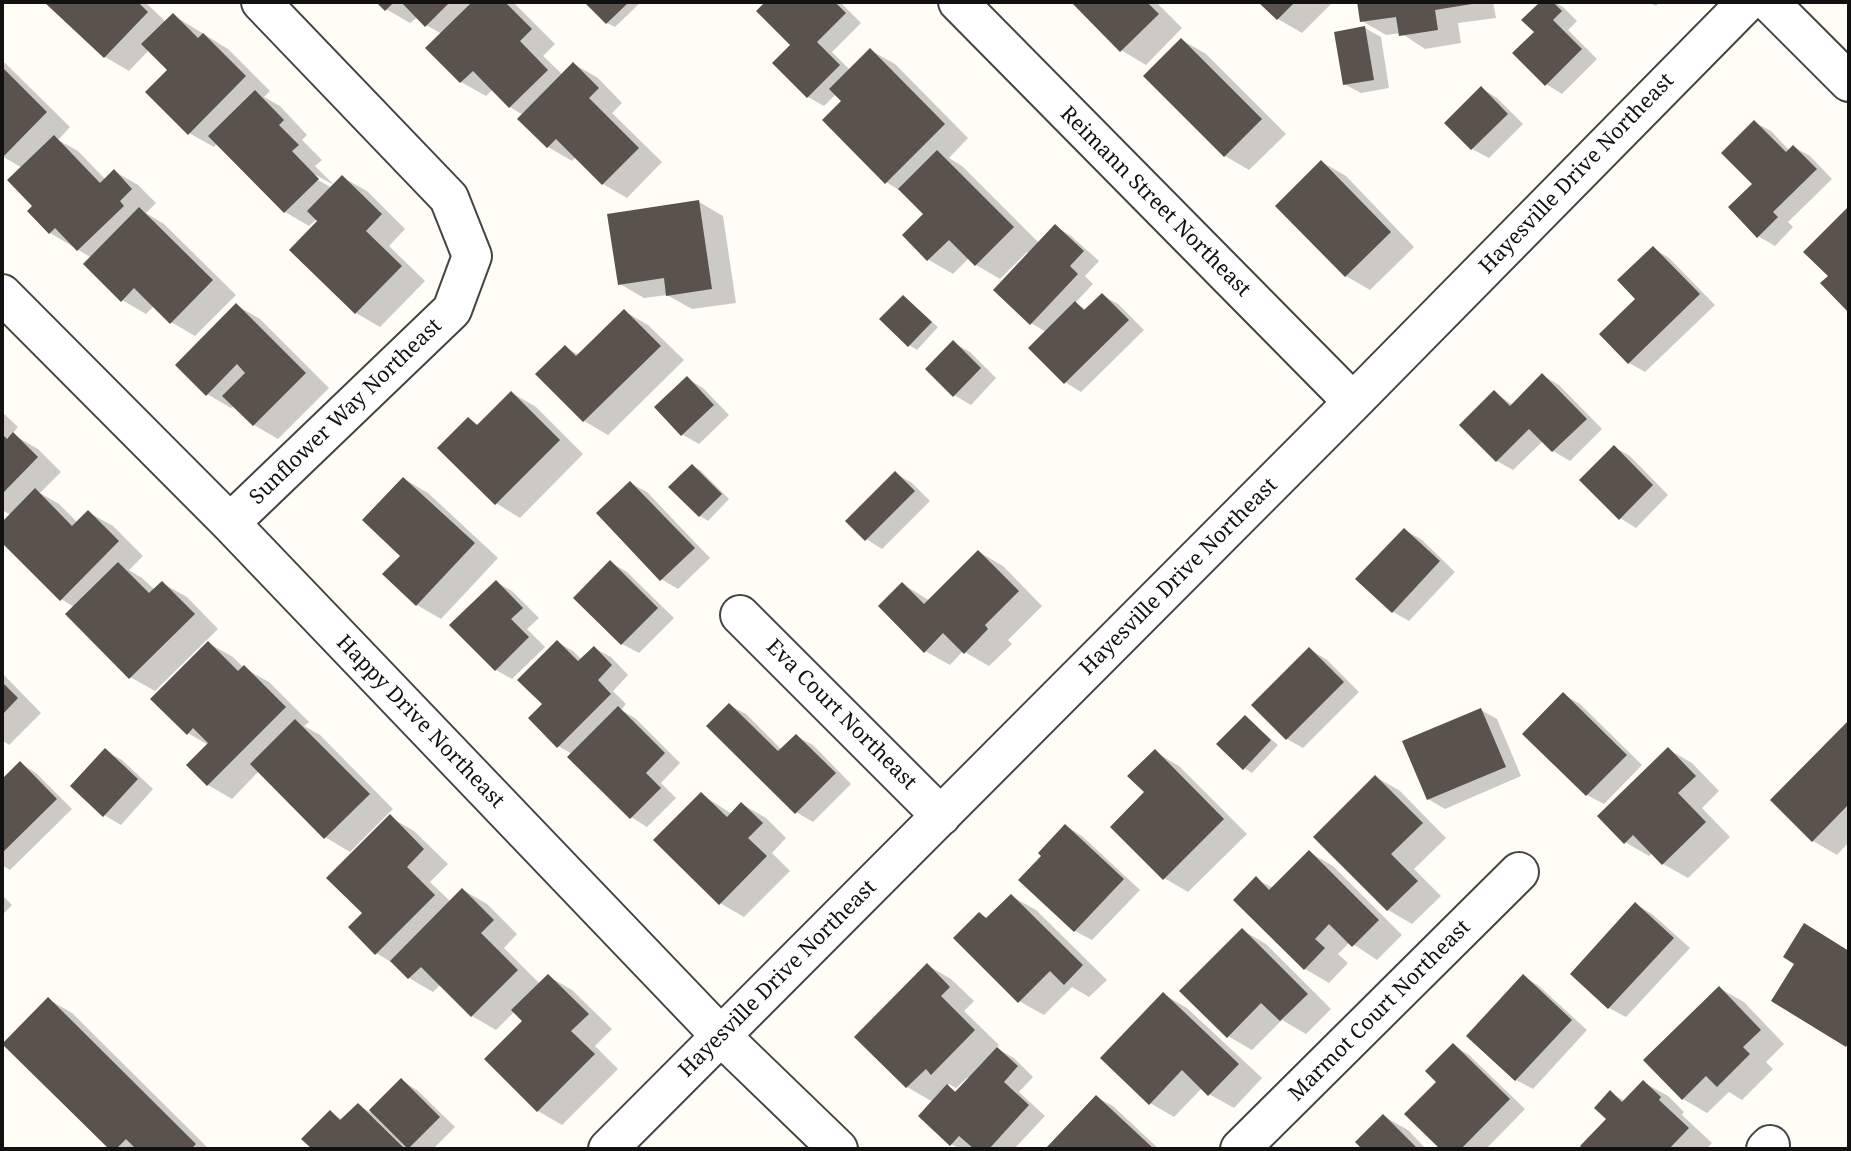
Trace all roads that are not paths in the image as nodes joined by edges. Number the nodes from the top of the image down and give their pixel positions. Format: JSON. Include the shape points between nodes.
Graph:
{"nodes":[{"id":1,"x":261,"y":2,"type":"edge"},
{"id":2,"x":958,"y":2,"type":"edge"},
{"id":3,"x":1747,"y":2,"type":"edge"},
{"id":4,"x":1769,"y":2,"type":"edge"},
{"id":5,"x":1849,"y":82,"type":"edge"},
{"id":6,"x":2,"y":294,"type":"edge"},
{"id":7,"x":1353,"y":402,"type":"junction"},
{"id":8,"x":230,"y":523,"type":"junction"},
{"id":9,"x":740,"y":614,"type":"dead end"},
{"id":10,"x":941,"y":816,"type":"junction"},
{"id":11,"x":1519,"y":872,"type":"dead end"},
{"id":12,"x":722,"y":1036,"type":"junction"},
{"id":13,"x":608,"y":1149,"type":"edge"},
{"id":14,"x":838,"y":1149,"type":"edge"},
{"id":15,"x":1240,"y":1149,"type":"edge"}],
"edges":[{"from":1,"to":8,"type":"street","name":"Sunflower Way Northeast","via":[[449,198],[472,257],[452,310]]},
{"from":2,"to":7,"type":"street","name":"Reimann Street Northeast"},
{"from":3,"to":7,"type":"street","name":"Hayesville Drive Northeast"},
{"from":4,"to":5,"type":"street"},
{"from":6,"to":8,"type":"street","name":"Happy Drive Northeast"},
{"from":7,"to":10,"type":"street","name":"Hayesville Drive Northeast"},
{"from":8,"to":12,"type":"street","name":"Happy Drive Northeast"},
{"from":9,"to":10,"type":"street","name":"Eva Court Northeast"},
{"from":10,"to":12,"type":"street","name":"Hayesville Drive Northeast"},
{"from":11,"to":15,"type":"street","name":"Marmot Court Northeast"},
{"from":12,"to":13,"type":"street","name":"Hayesville Drive Northeast"},
{"from":12,"to":14,"type":"street","name":"Happy Drive Northeast"}]}
